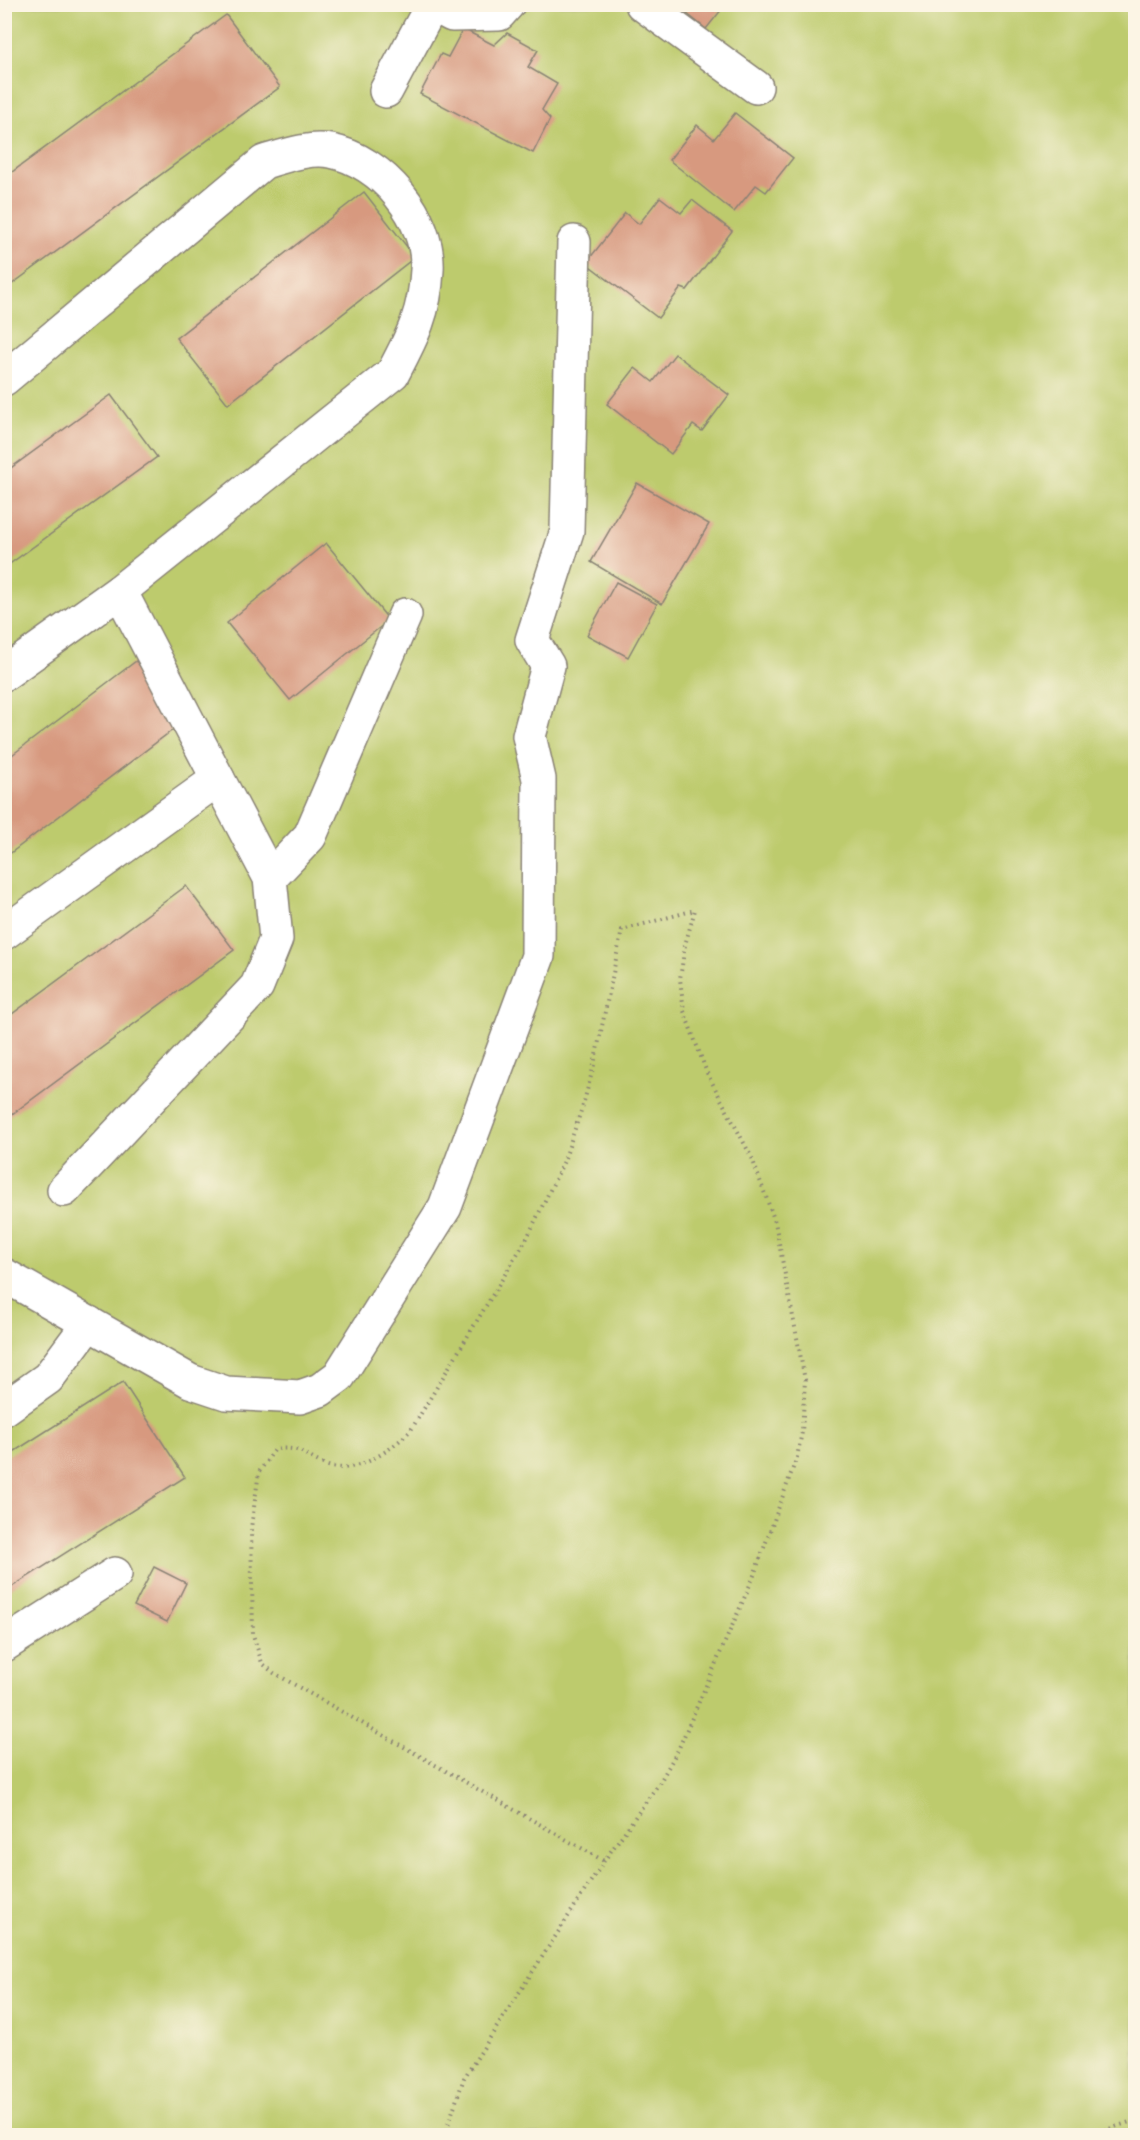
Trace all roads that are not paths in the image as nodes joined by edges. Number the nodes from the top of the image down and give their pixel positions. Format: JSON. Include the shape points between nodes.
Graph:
{"nodes":[{"id":1,"x":508,"y":4,"type":"edge"},
{"id":2,"x":642,"y":4,"type":"edge"},
{"id":3,"x":431,"y":5,"type":"edge"},
{"id":4,"x":756,"y":87,"type":"dead end"},
{"id":5,"x":386,"y":92,"type":"dead end"},
{"id":6,"x":574,"y":242,"type":"dead end"},
{"id":7,"x":4,"y":379,"type":"edge"},
{"id":8,"x":120,"y":591,"type":"junction"},
{"id":9,"x":405,"y":615,"type":"dead end"},
{"id":10,"x":4,"y":674,"type":"edge"},
{"id":11,"x":218,"y":778,"type":"junction"},
{"id":12,"x":270,"y":878,"type":"junction"},
{"id":13,"x":4,"y":933,"type":"edge"},
{"id":14,"x":64,"y":1190,"type":"dead end"},
{"id":15,"x":4,"y":1275,"type":"edge"},
{"id":16,"x":88,"y":1323,"type":"junction"},
{"id":17,"x":4,"y":1409,"type":"edge"},
{"id":18,"x":115,"y":1574,"type":"dead end"},
{"id":19,"x":4,"y":1645,"type":"edge"}],
"edges":[{"from":1,"to":3,"type":"street","via":[[500,14],[452,15]]},
{"from":2,"to":4,"type":"street"},
{"from":3,"to":5,"type":"street"},
{"from":6,"to":16,"type":"street","via":[[567,531],[532,640],[548,666],[529,736],[538,779],[538,956],[445,1207],[339,1376],[320,1390],[300,1397],[226,1393],[190,1381]]},
{"from":7,"to":8,"type":"street","via":[[264,162],[298,152],[331,151],[368,167],[398,191],[420,227],[428,268],[419,323],[393,373]]},
{"from":8,"to":10,"type":"street"},
{"from":8,"to":11,"type":"street"},
{"from":9,"to":12,"type":"street","via":[[310,836]]},
{"from":11,"to":12,"type":"street"},
{"from":11,"to":13,"type":"street"},
{"from":12,"to":14,"type":"street","via":[[276,939],[257,986]]},
{"from":15,"to":16,"type":"street"},
{"from":16,"to":17,"type":"street","via":[[48,1378]]},
{"from":18,"to":19,"type":"street"}]}
